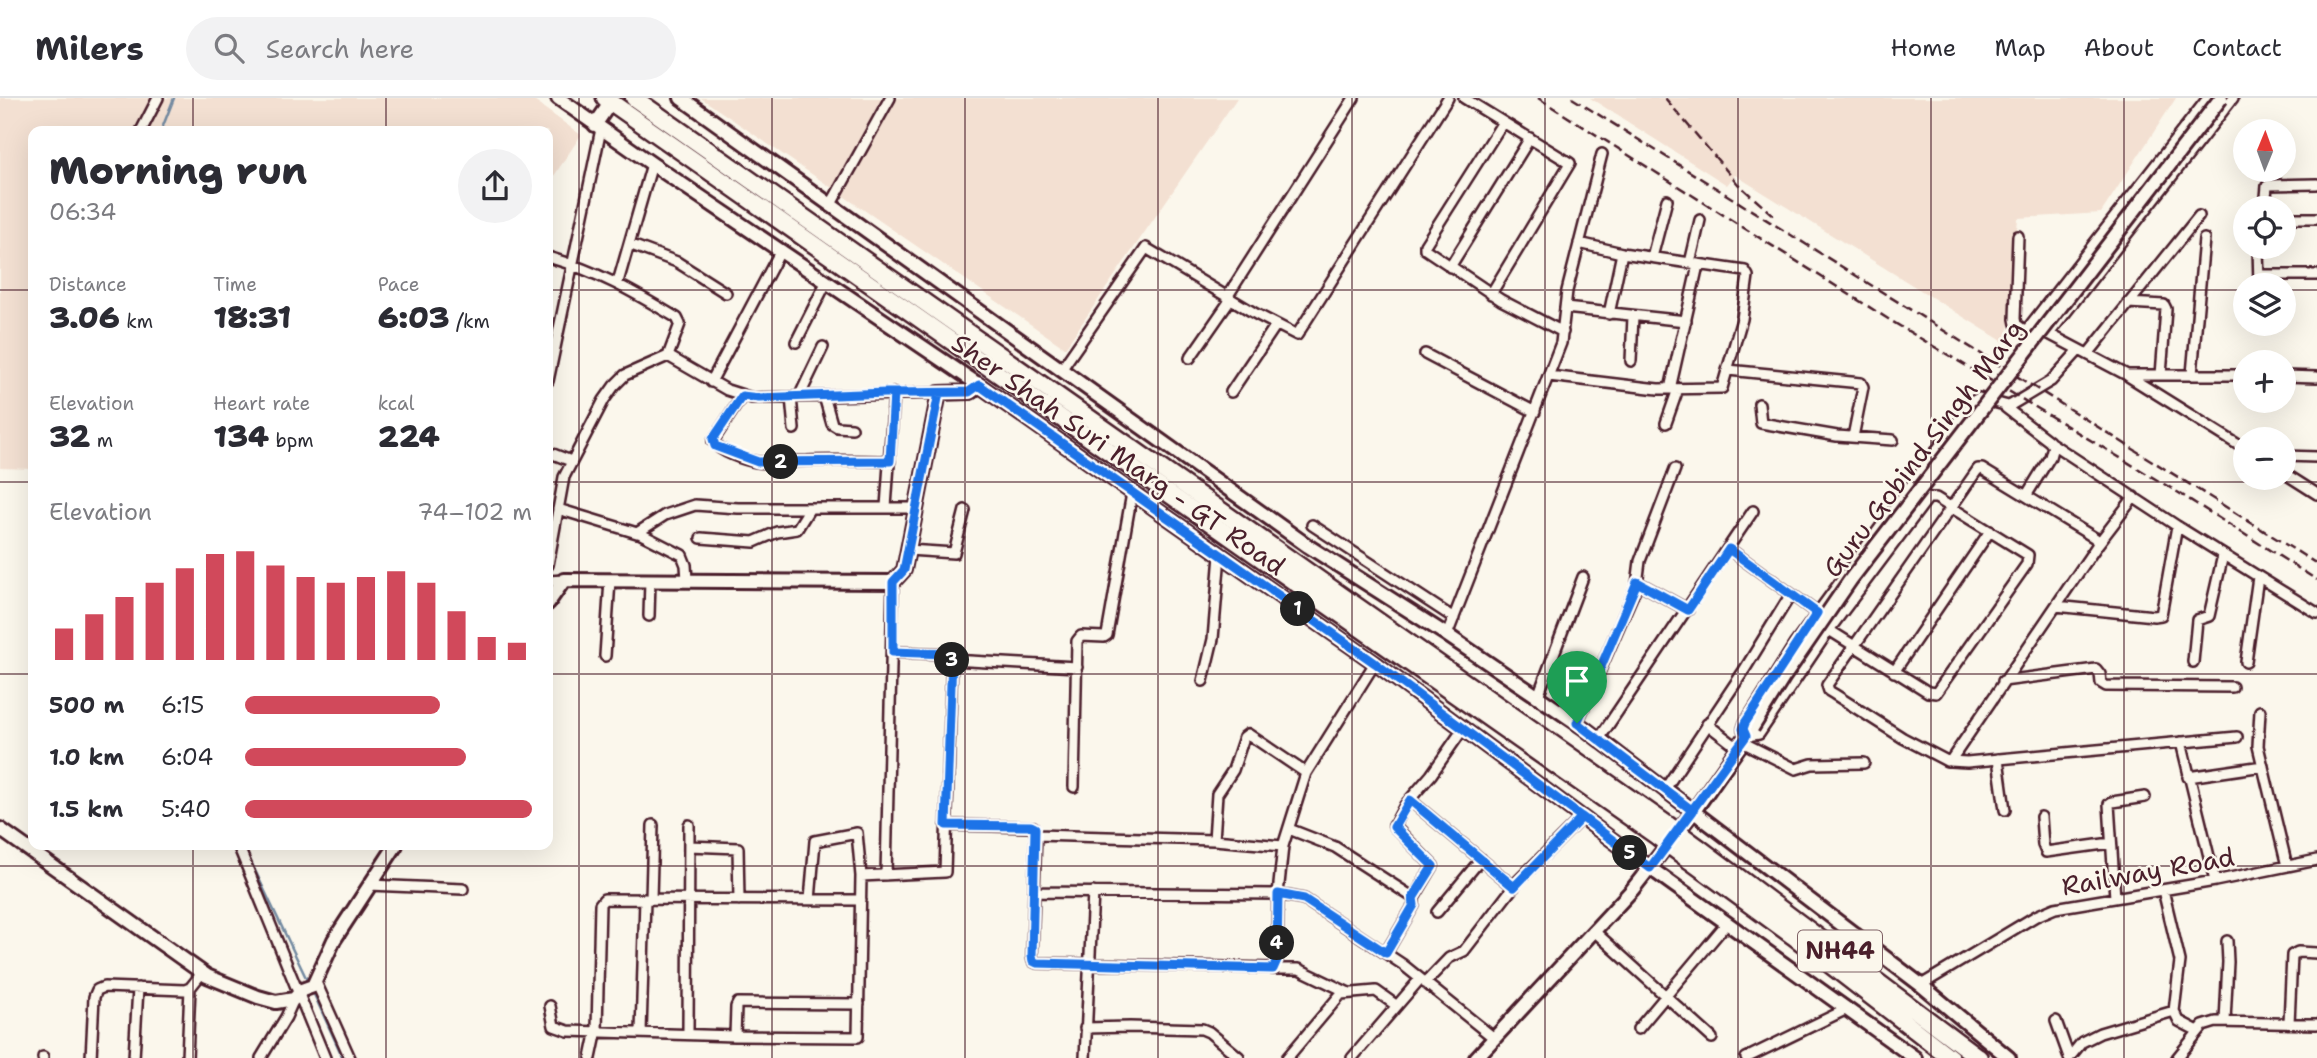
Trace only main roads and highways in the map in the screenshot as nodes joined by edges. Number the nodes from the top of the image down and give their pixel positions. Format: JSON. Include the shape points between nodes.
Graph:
{"nodes":[{"id":1,"x":634,"y":98,"type":"edge"},
{"id":2,"x":606,"y":104,"type":"edge"},
{"id":3,"x":1663,"y":831,"type":"junction"},
{"id":4,"x":1694,"y":853,"type":"junction"},
{"id":5,"x":1951,"y":1058,"type":"edge"},
{"id":6,"x":1979,"y":1058,"type":"edge"}],
"edges":[{"from":1,"to":3,"type":"highway","name":"Sher Shah Suri Marg - GT Road","number":"NH44"},
{"from":2,"to":3,"type":"highway","name":"Sher Shah Suri Marg - GT Road","number":"NH44"},
{"from":3,"to":4,"type":"highway","name":"Sher Shah Suri Marg - GT Road","number":"NH44","bridge":true},
{"from":4,"to":5,"type":"highway","name":"Sher Shah Suri Marg - GT Road","number":"NH44"},
{"from":4,"to":6,"type":"highway","name":"Sher Shah Suri Marg - GT Road","number":"NH44"}]}
